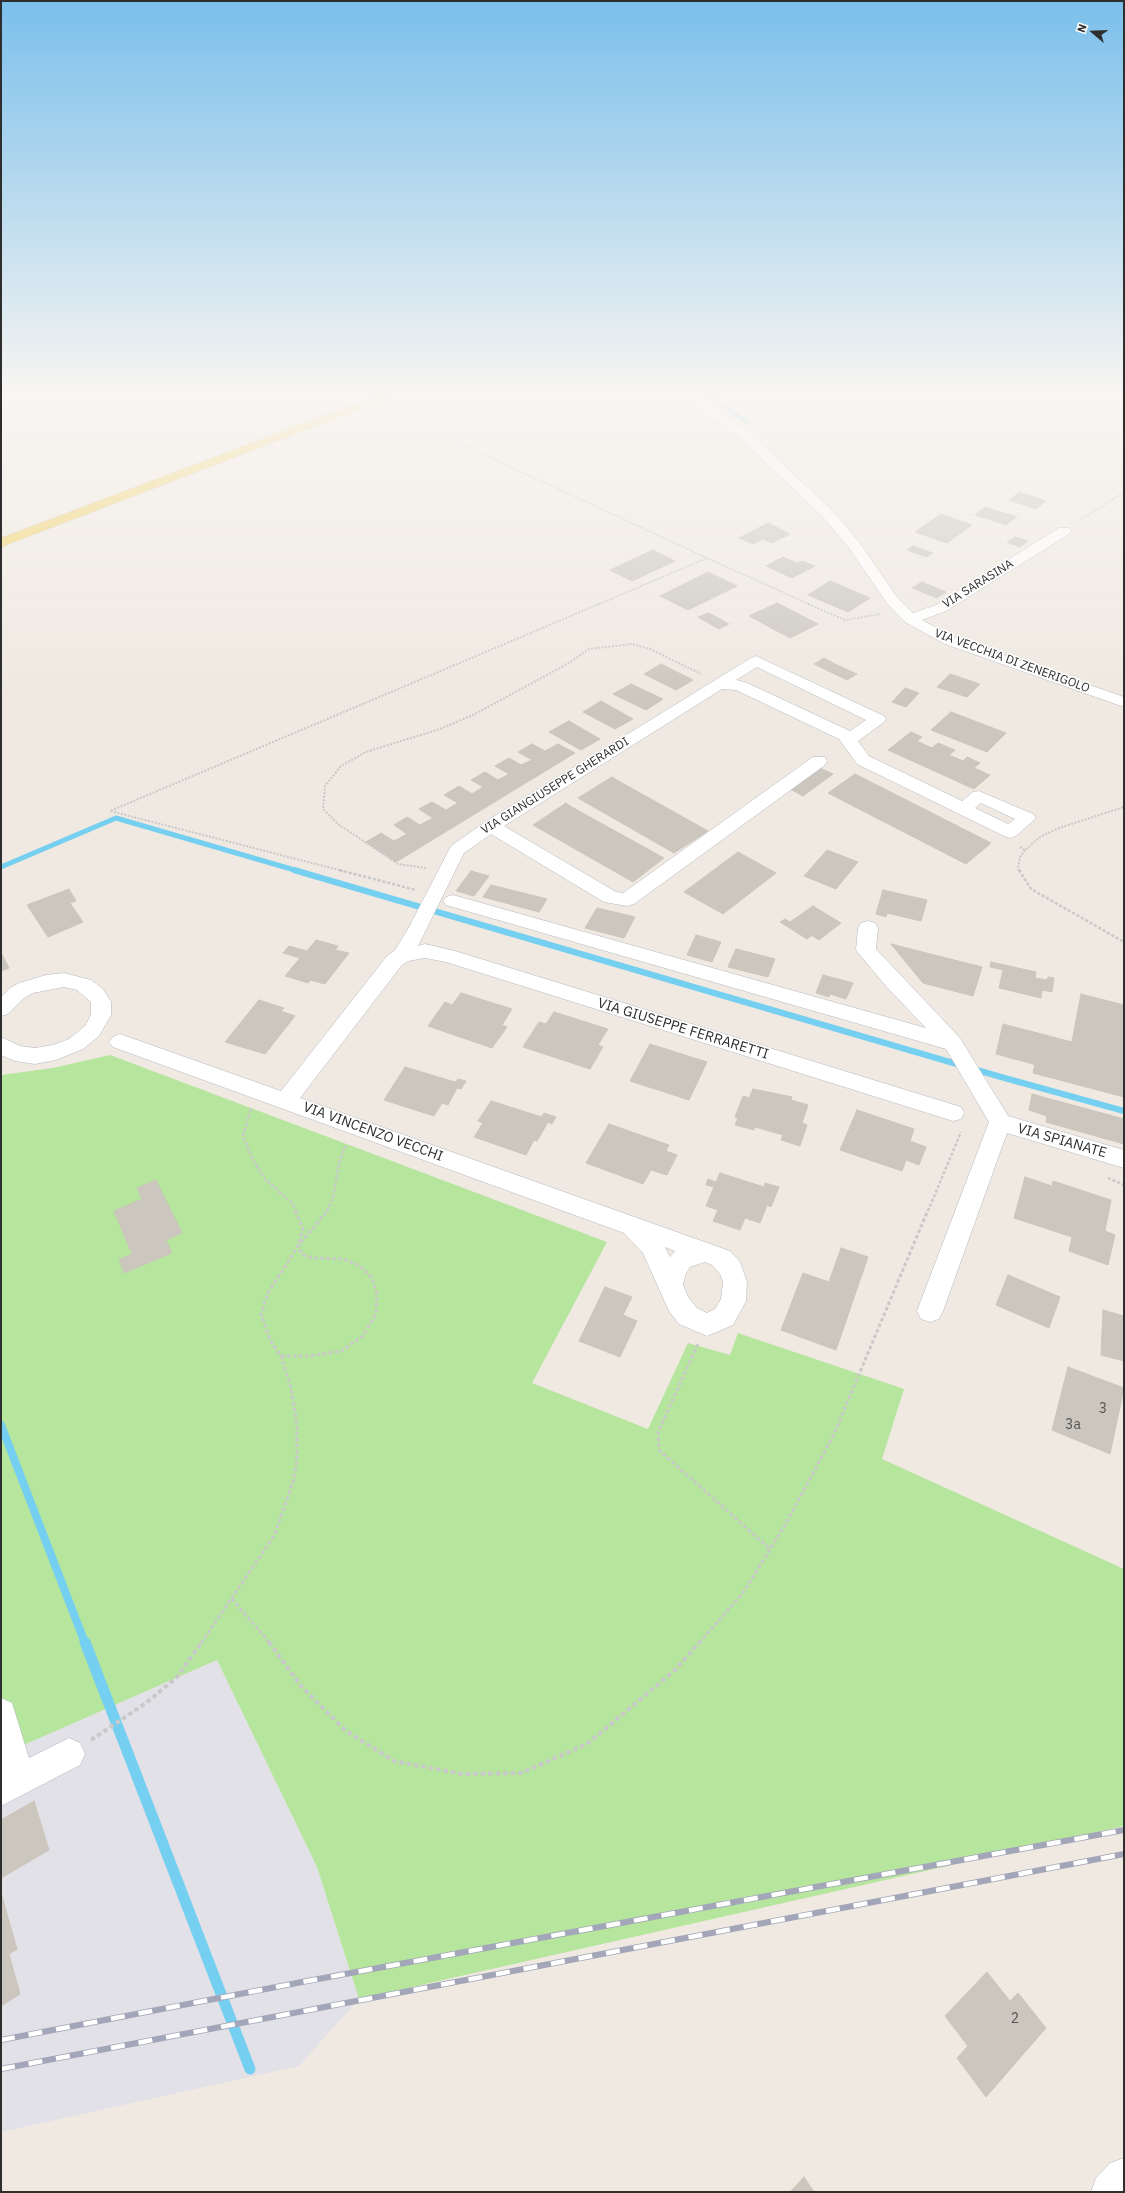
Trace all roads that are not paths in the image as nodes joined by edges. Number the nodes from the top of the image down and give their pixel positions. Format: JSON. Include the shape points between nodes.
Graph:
{"nodes":[{"id":1,"x":120,"y":497,"type":"edge"},
{"id":2,"x":810,"y":497,"type":"edge"},
{"id":3,"x":1064,"y":531,"type":"road end"},
{"id":4,"x":1,"y":543,"type":"edge"},
{"id":5,"x":906,"y":615,"type":"junction"},
{"id":6,"x":720,"y":684,"type":"junction"},
{"id":7,"x":1124,"y":702,"type":"edge"},
{"id":8,"x":849,"y":740,"type":"junction"},
{"id":9,"x":819,"y":761,"type":"dead end"},
{"id":10,"x":963,"y":809,"type":"dead end"},
{"id":11,"x":491,"y":826,"type":"junction"},
{"id":12,"x":453,"y":901,"type":"dead end"},
{"id":13,"x":868,"y":928,"type":"dead end"},
{"id":14,"x":406,"y":954,"type":"junction"},
{"id":15,"x":9,"y":993,"type":"edge"},
{"id":16,"x":1,"y":1009,"type":"edge"},
{"id":17,"x":101,"y":1015,"type":"junction"},
{"id":18,"x":120,"y":1042,"type":"junction"},
{"id":19,"x":76,"y":1044,"type":"junction"},
{"id":20,"x":1,"y":1045,"type":"edge"},
{"id":21,"x":958,"y":1051,"type":"junction"},
{"id":22,"x":285,"y":1101,"type":"junction"},
{"id":23,"x":953,"y":1113,"type":"dead end"},
{"id":24,"x":997,"y":1130,"type":"junction"},
{"id":25,"x":1124,"y":1159,"type":"edge"},
{"id":26,"x":625,"y":1222,"type":"junction"},
{"id":27,"x":706,"y":1252,"type":"junction"},
{"id":28,"x":671,"y":1284,"type":"junction"},
{"id":29,"x":930,"y":1311,"type":"dead end"},
{"id":30,"x":1,"y":1714,"type":"edge"},
{"id":31,"x":77,"y":1749,"type":"road end"},
{"id":32,"x":10,"y":1785,"type":"edge"},
{"id":33,"x":1124,"y":2177,"type":"edge"},
{"id":34,"x":1110,"y":2192,"type":"edge"}],
"edges":[{"from":1,"to":4,"type":"main road"},
{"from":2,"to":5,"type":"street","name":"VIA VECCHIA DI ZENERIGOLO","via":[[854,545]]},
{"from":3,"to":5,"type":"street","name":"VIA SARASINA","via":[[941,608]]},
{"from":5,"to":7,"type":"street","name":"VIA VECCHIA DI ZENERIGOLO","via":[[924,628],[950,641]]},
{"from":6,"to":8,"type":"street","via":[[739,685],[845,735]]},
{"from":6,"to":8,"type":"street","name":"VIA GIANGIUSEPPE GHERARDI","via":[[756,661],[878,719]]},
{"from":6,"to":11,"type":"street","name":"VIA GIANGIUSEPPE GHERARDI"},
{"from":8,"to":10,"type":"street","via":[[863,760]]},
{"from":9,"to":11,"type":"street","via":[[626,900],[611,898]]},
{"from":11,"to":14,"type":"street","name":"VIA GIANGIUSEPPE GHERARDI","via":[[458,850]]},
{"from":12,"to":21,"type":"street"},
{"from":13,"to":21,"type":"street","via":[[866,950]]},
{"from":14,"to":22,"type":"street","name":"VIA GIANGIUSEPPE GHERARDI","via":[[394,962]]},
{"from":14,"to":23,"type":"street","name":"VIA GIUSEPPE FERRARETTI","via":[[425,951],[448,956]]},
{"from":15,"to":16,"type":"street"},
{"from":15,"to":17,"type":"street","name":"VIA VINCENZO VECCHI","via":[[46,982],[64,980],[84,985],[96,994],[101,1002]]},
{"from":17,"to":18,"type":"street","name":"VIA VINCENZO VECCHI","via":[[105,1027]]},
{"from":17,"to":19,"type":"street","via":[[92,1031]]},
{"from":18,"to":19,"type":"street","name":"VIA VINCENZO VECCHI"},
{"from":18,"to":22,"type":"street","name":"VIA VINCENZO VECCHI","via":[[258,1097]]},
{"from":19,"to":20,"type":"street","via":[[56,1052],[35,1056],[15,1053]]},
{"from":21,"to":24,"type":"street","via":[[980,1088]]},
{"from":22,"to":26,"type":"street","name":"VIA VINCENZO VECCHI"},
{"from":24,"to":25,"type":"street","name":"VIA SPIANATE"},
{"from":24,"to":29,"type":"street"},
{"from":26,"to":27,"type":"street","name":"VIA VINCENZO VECCHI"},
{"from":26,"to":28,"type":"street","name":"VIA VINCENZO VECCHI","via":[[643,1235],[652,1246]]},
{"from":27,"to":28,"type":"street","via":[[693,1254],[681,1260],[674,1271]]},
{"from":27,"to":28,"type":"street","via":[[721,1258],[731,1269],[735,1282],[733,1301],[724,1318],[707,1325],[688,1316],[678,1303]]},
{"from":30,"to":32,"type":"street"},
{"from":31,"to":32,"type":"street"},
{"from":33,"to":34,"type":"street"}]}
